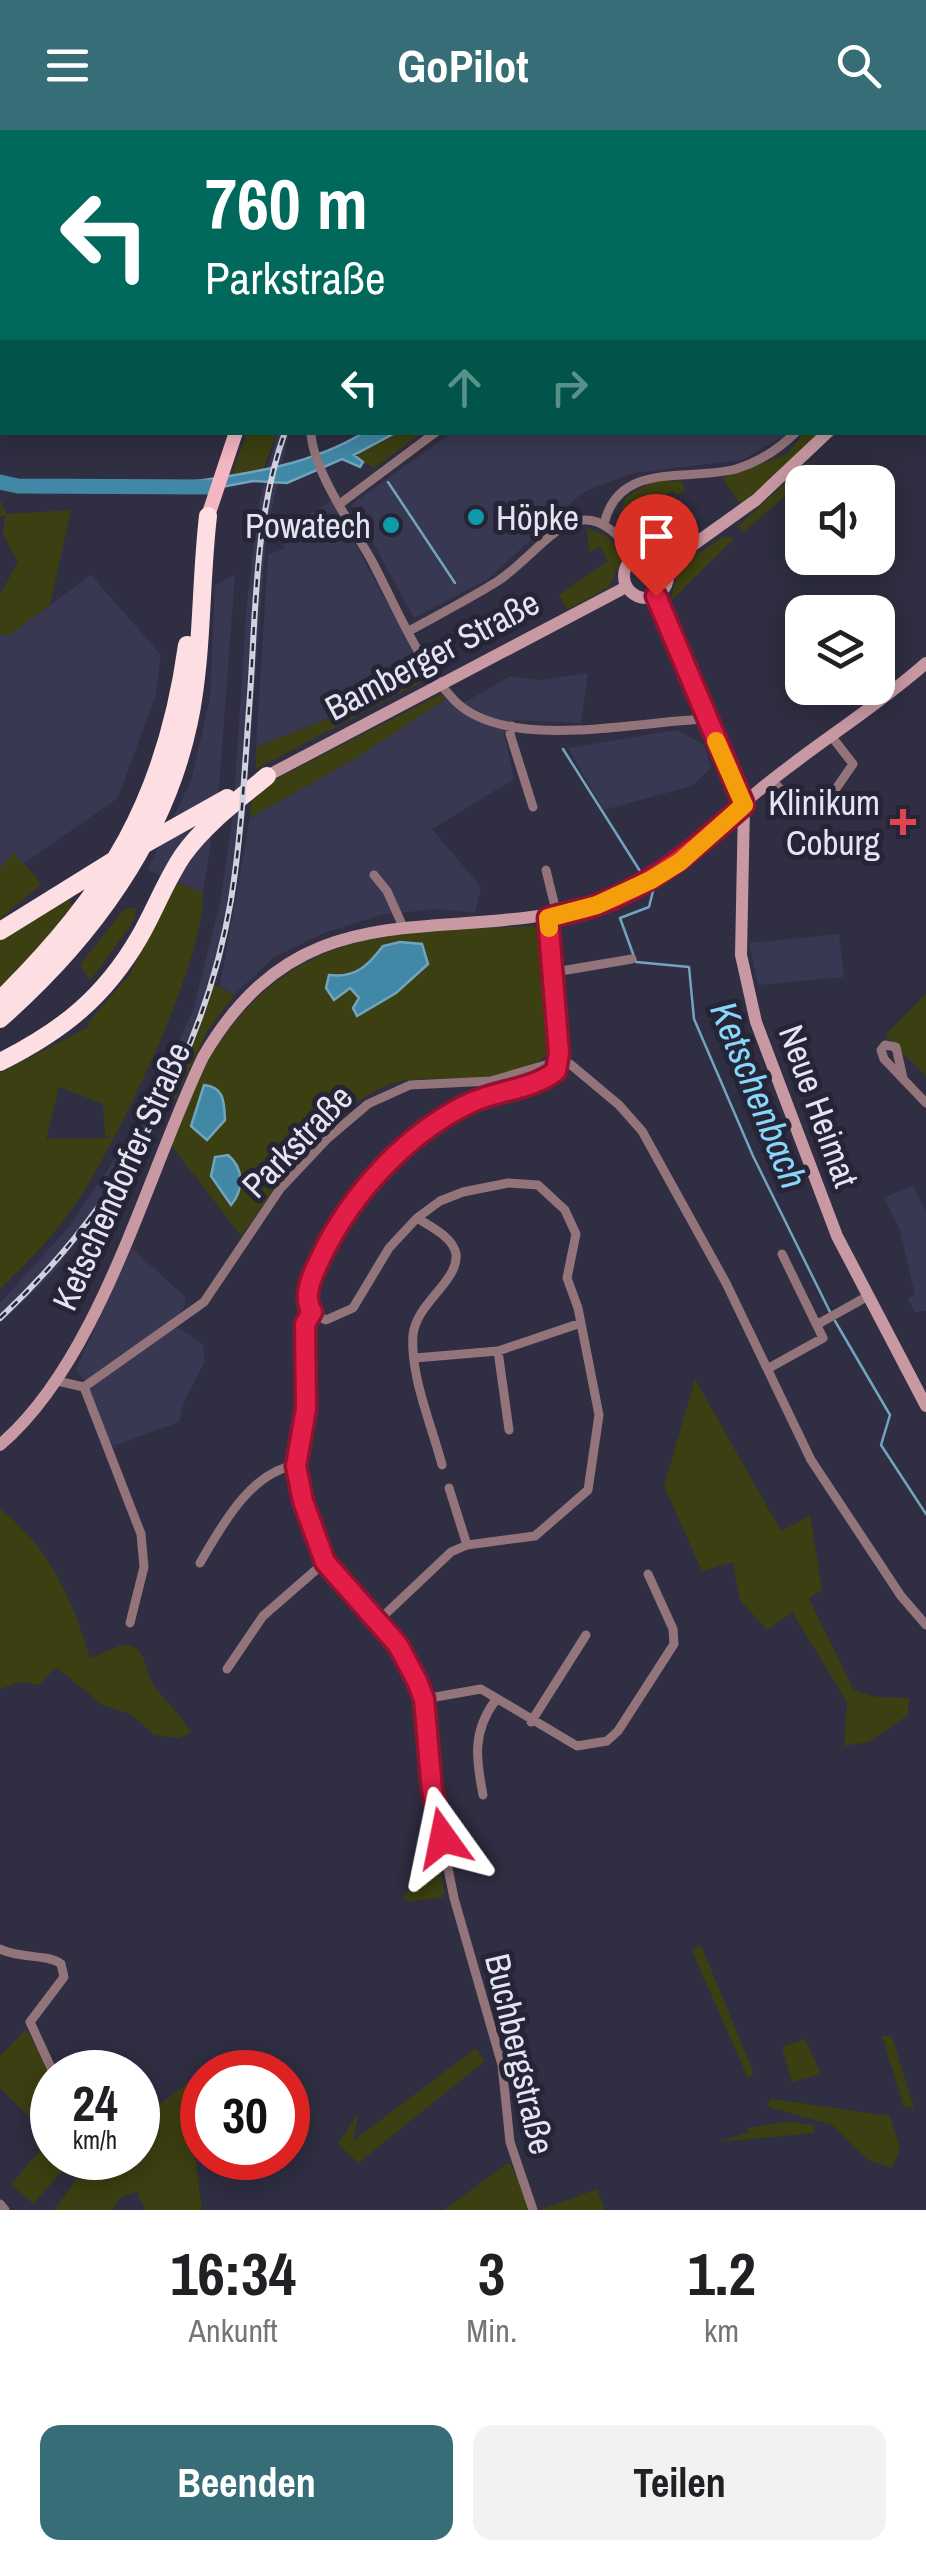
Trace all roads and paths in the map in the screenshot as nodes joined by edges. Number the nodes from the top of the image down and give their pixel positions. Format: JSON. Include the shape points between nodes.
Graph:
{"nodes":[{"id":1,"x":235,"y":435,"type":"edge"},
{"id":2,"x":311,"y":435,"type":"edge"},
{"id":3,"x":432,"y":435,"type":"edge"},
{"id":4,"x":825,"y":435,"type":"edge"},
{"id":5,"x":792,"y":436,"type":"edge"},
{"id":6,"x":341,"y":502,"type":"junction"},
{"id":7,"x":208,"y":516,"type":"junction"},
{"id":8,"x":604,"y":524,"type":"junction"},
{"id":9,"x":634,"y":556,"type":"junction"},
{"id":10,"x":666,"y":565,"type":"junction"},
{"id":11,"x":626,"y":588,"type":"junction"},
{"id":12,"x":656,"y":596,"type":"junction"},
{"id":13,"x":408,"y":631,"type":"junction"},
{"id":14,"x":926,"y":663,"type":"edge"},
{"id":15,"x":706,"y":720,"type":"junction"},
{"id":16,"x":512,"y":726,"type":"junction"},
{"id":17,"x":832,"y":737,"type":"junction"},
{"id":18,"x":266,"y":776,"type":"junction"},
{"id":19,"x":773,"y":781,"type":"junction"},
{"id":20,"x":744,"y":805,"type":"junction"},
{"id":21,"x":533,"y":807,"type":"dead end"},
{"id":22,"x":722,"y":825,"type":"junction"},
{"id":23,"x":746,"y":835,"type":"junction"},
{"id":24,"x":546,"y":870,"type":"dead end"},
{"id":25,"x":374,"y":875,"type":"dead end"},
{"id":26,"x":552,"y":917,"type":"junction"},
{"id":27,"x":404,"y":929,"type":"junction"},
{"id":28,"x":0,"y":932,"type":"edge"},
{"id":29,"x":632,"y":959,"type":"dead end"},
{"id":30,"x":550,"y":973,"type":"junction"},
{"id":31,"x":0,"y":1000,"type":"edge"},
{"id":32,"x":0,"y":1019,"type":"edge"},
{"id":33,"x":558,"y":1061,"type":"junction"},
{"id":34,"x":0,"y":1062,"type":"edge"},
{"id":35,"x":903,"y":1078,"type":"dead end"},
{"id":36,"x":926,"y":1104,"type":"edge"},
{"id":37,"x":417,"y":1218,"type":"junction"},
{"id":38,"x":782,"y":1254,"type":"dead end"},
{"id":39,"x":868,"y":1296,"type":"junction"},
{"id":40,"x":312,"y":1312,"type":"junction"},
{"id":41,"x":822,"y":1322,"type":"junction"},
{"id":42,"x":578,"y":1324,"type":"junction"},
{"id":43,"x":498,"y":1351,"type":"junction"},
{"id":44,"x":415,"y":1358,"type":"junction"},
{"id":45,"x":769,"y":1368,"type":"junction"},
{"id":46,"x":57,"y":1380,"type":"junction"},
{"id":47,"x":84,"y":1387,"type":"junction"},
{"id":48,"x":926,"y":1406,"type":"edge"},
{"id":49,"x":509,"y":1430,"type":"dead end"},
{"id":50,"x":0,"y":1444,"type":"edge"},
{"id":51,"x":442,"y":1465,"type":"dead end"},
{"id":52,"x":296,"y":1466,"type":"junction"},
{"id":53,"x":448,"y":1488,"type":"dead end"},
{"id":54,"x":467,"y":1545,"type":"junction"},
{"id":55,"x":325,"y":1562,"type":"junction"},
{"id":56,"x":200,"y":1563,"type":"dead end"},
{"id":57,"x":648,"y":1574,"type":"dead end"},
{"id":58,"x":378,"y":1621,"type":"junction"},
{"id":59,"x":130,"y":1623,"type":"dead end"},
{"id":60,"x":926,"y":1625,"type":"edge"},
{"id":61,"x":586,"y":1636,"type":"dead end"},
{"id":62,"x":226,"y":1669,"type":"dead end"},
{"id":63,"x":424,"y":1699,"type":"junction"},
{"id":64,"x":495,"y":1701,"type":"junction"},
{"id":65,"x":531,"y":1722,"type":"junction"},
{"id":66,"x":482,"y":1795,"type":"dead end"},
{"id":67,"x":0,"y":1949,"type":"edge"},
{"id":68,"x":43,"y":2050,"type":"edge"},
{"id":69,"x":0,"y":2204,"type":"edge"},
{"id":70,"x":5,"y":2210,"type":"edge"},
{"id":71,"x":533,"y":2210,"type":"edge"}],
"edges":[{"from":1,"to":7,"type":"main road"},
{"from":2,"to":6,"type":"street"},
{"from":3,"to":6,"type":"street"},
{"from":4,"to":10,"type":"street","via":[[756,500]]},
{"from":5,"to":8,"type":"street","via":[[736,468],[636,481],[611,502]]},
{"from":6,"to":13,"type":"street"},
{"from":7,"to":31,"type":"highway","via":[[181,685],[140,814],[76,920]]},
{"from":7,"to":32,"type":"highway","via":[[192,706],[162,804],[133,865],[92,924]]},
{"from":8,"to":9,"type":"street"},
{"from":8,"to":13,"type":"street","via":[[560,526],[500,580]]},
{"from":9,"to":10,"type":"street","via":[[652,554]]},
{"from":9,"to":11,"type":"street","via":[[624,570]]},
{"from":10,"to":12,"type":"street","via":[[667,583]]},
{"from":11,"to":12,"type":"street","via":[[639,598]]},
{"from":11,"to":18,"type":"street","name":"Bamberger Straße"},
{"from":12,"to":15,"type":"street"},
{"from":13,"to":16,"type":"street","via":[[456,702],[482,719]]},
{"from":14,"to":17,"type":"street","name":"Ketschendorfer Straße"},
{"from":15,"to":16,"type":"street","via":[[552,730]]},
{"from":15,"to":20,"type":"street"},
{"from":16,"to":21,"type":"street"},
{"from":17,"to":19,"type":"street","name":"Ketschendorfer Straße"},
{"from":17,"to":19,"type":"street","via":[[853,764],[822,809],[800,811]]},
{"from":18,"to":28,"type":"highway"},
{"from":18,"to":34,"type":"highway","via":[[194,840],[96,998],[66,1026]]},
{"from":19,"to":20,"type":"street","name":"Ketschendorfer Straße"},
{"from":20,"to":22,"type":"street","name":"Ketschendorfer Straße"},
{"from":20,"to":23,"type":"street","name":"Neue Heimat"},
{"from":22,"to":23,"type":"street"},
{"from":22,"to":26,"type":"street","name":"Ketschendorfer Straße","via":[[647,882]]},
{"from":23,"to":39,"type":"street","name":"Neue Heimat","via":[[740,931],[751,1004],[810,1172]]},
{"from":24,"to":26,"type":"street"},
{"from":25,"to":27,"type":"street"},
{"from":26,"to":27,"type":"street","name":"Ketschendorfer Straße"},
{"from":26,"to":30,"type":"street"},
{"from":27,"to":46,"type":"street","name":"Ketschendorfer Straße","via":[[341,938],[299,956],[254,990],[224,1024],[194,1077],[88,1326]]},
{"from":29,"to":30,"type":"street"},
{"from":30,"to":33,"type":"street"},
{"from":33,"to":40,"type":"street","name":"Buchbergstraße","via":[[542,1080],[455,1112],[387,1165],[328,1243],[308,1292]]},
{"from":33,"to":45,"type":"street","via":[[570,1064],[642,1131]]},
{"from":33,"to":47,"type":"street","name":"Parkstraße","via":[[491,1081],[416,1084],[385,1093],[291,1176],[204,1302]]},
{"from":35,"to":36,"type":"street"},
{"from":37,"to":40,"type":"street","via":[[347,1314],[326,1320]]},
{"from":37,"to":42,"type":"street","via":[[440,1201],[482,1188],[524,1182],[543,1188],[565,1210],[576,1234],[567,1272]]},
{"from":37,"to":44,"type":"street","via":[[452,1244],[456,1259],[418,1317]]},
{"from":38,"to":41,"type":"street"},
{"from":39,"to":41,"type":"street"},
{"from":39,"to":48,"type":"street","name":"Neue Heimat"},
{"from":40,"to":52,"type":"street","name":"Buchbergstraße","via":[[305,1324],[306,1409]]},
{"from":41,"to":45,"type":"street","via":[[822,1341]]},
{"from":42,"to":43,"type":"street"},
{"from":42,"to":54,"type":"street","via":[[599,1414],[588,1490],[535,1536]]},
{"from":43,"to":44,"type":"street"},
{"from":43,"to":49,"type":"street"},
{"from":44,"to":51,"type":"street"},
{"from":45,"to":60,"type":"street","via":[[811,1460]]},
{"from":46,"to":47,"type":"street"},
{"from":46,"to":50,"type":"street","name":"Ketschendorfer Straße"},
{"from":47,"to":59,"type":"street","via":[[142,1534],[144,1567]]},
{"from":52,"to":55,"type":"street","name":"Buchbergstraße"},
{"from":52,"to":56,"type":"street","via":[[275,1472],[238,1505]]},
{"from":53,"to":54,"type":"street"},
{"from":54,"to":58,"type":"street"},
{"from":55,"to":58,"type":"street","name":"Buchbergstraße"},
{"from":55,"to":62,"type":"street","via":[[270,1608]]},
{"from":57,"to":65,"type":"street","via":[[674,1644],[618,1731],[607,1741],[577,1746]]},
{"from":58,"to":63,"type":"street","name":"Buchbergstraße","via":[[398,1645]]},
{"from":61,"to":65,"type":"street"},
{"from":63,"to":64,"type":"street","via":[[473,1688]]},
{"from":63,"to":71,"type":"street","name":"Buchbergstraße","via":[[432,1790],[454,1898],[502,2065],[510,2142]]},
{"from":64,"to":65,"type":"street"},
{"from":64,"to":66,"type":"street","via":[[483,1716],[476,1746]]},
{"from":67,"to":68,"type":"street","via":[[61,1964],[64,1977],[30,2022]]},
{"from":69,"to":70,"type":"street"}]}
